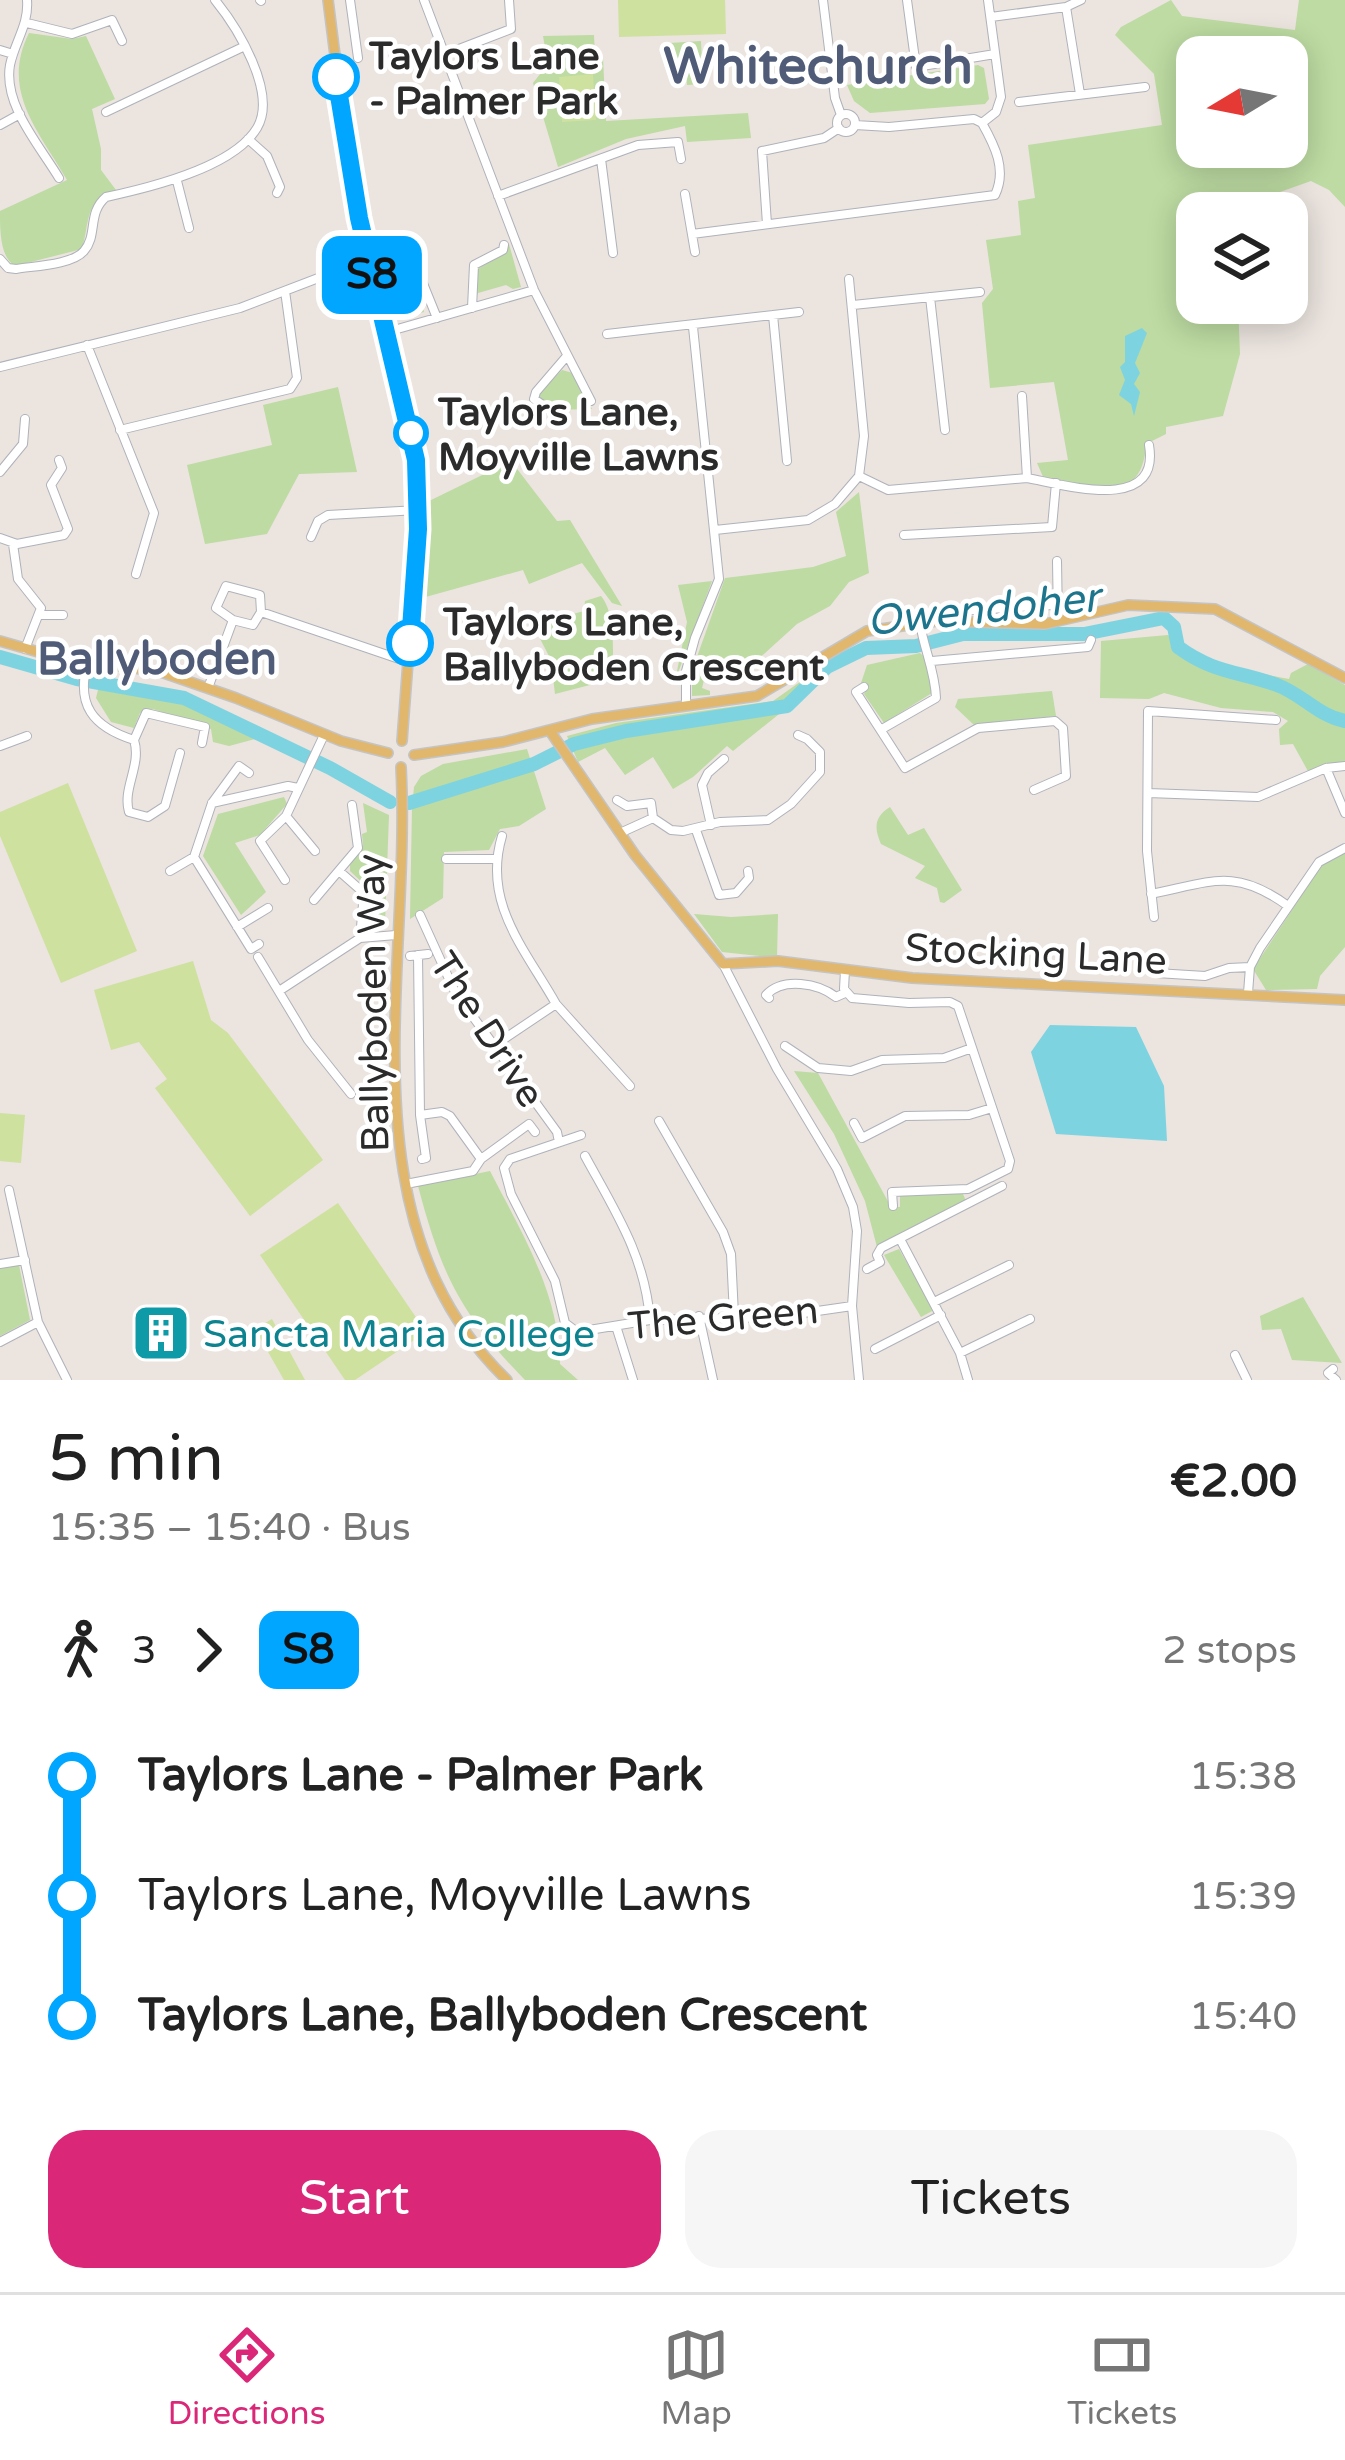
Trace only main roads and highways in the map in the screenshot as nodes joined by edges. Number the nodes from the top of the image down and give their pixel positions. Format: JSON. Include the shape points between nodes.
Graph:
{"nodes":[{"id":1,"x":328,"y":0,"type":"edge"},
{"id":2,"x":0,"y":641,"type":"edge"},
{"id":3,"x":1345,"y":678,"type":"edge"},
{"id":4,"x":550,"y":731,"type":"junction"},
{"id":5,"x":402,"y":741,"type":"junction"},
{"id":6,"x":388,"y":753,"type":"junction"},
{"id":7,"x":414,"y":755,"type":"junction"},
{"id":8,"x":401,"y":767,"type":"junction"},
{"id":9,"x":1345,"y":1000,"type":"edge"},
{"id":10,"x":506,"y":1380,"type":"edge"}],
"edges":[{"from":1,"to":5,"type":"main road","via":[[342,122],[409,420],[418,510]]},
{"from":2,"to":6,"type":"main road","via":[[160,672]]},
{"from":3,"to":4,"type":"main road","via":[[1215,609],[1127,605],[1058,623],[868,631],[767,693]]},
{"from":4,"to":7,"type":"main road"},
{"from":4,"to":9,"type":"main road","name":"Stocking Lane","via":[[723,964],[778,961],[912,978]]},
{"from":5,"to":6,"type":"main road"},
{"from":5,"to":7,"type":"main road"},
{"from":6,"to":8,"type":"main road"},
{"from":7,"to":8,"type":"main road"},
{"from":8,"to":10,"type":"main road","name":"Ballyboden Way","via":[[395,1071],[411,1215],[431,1275],[473,1345]]}]}
